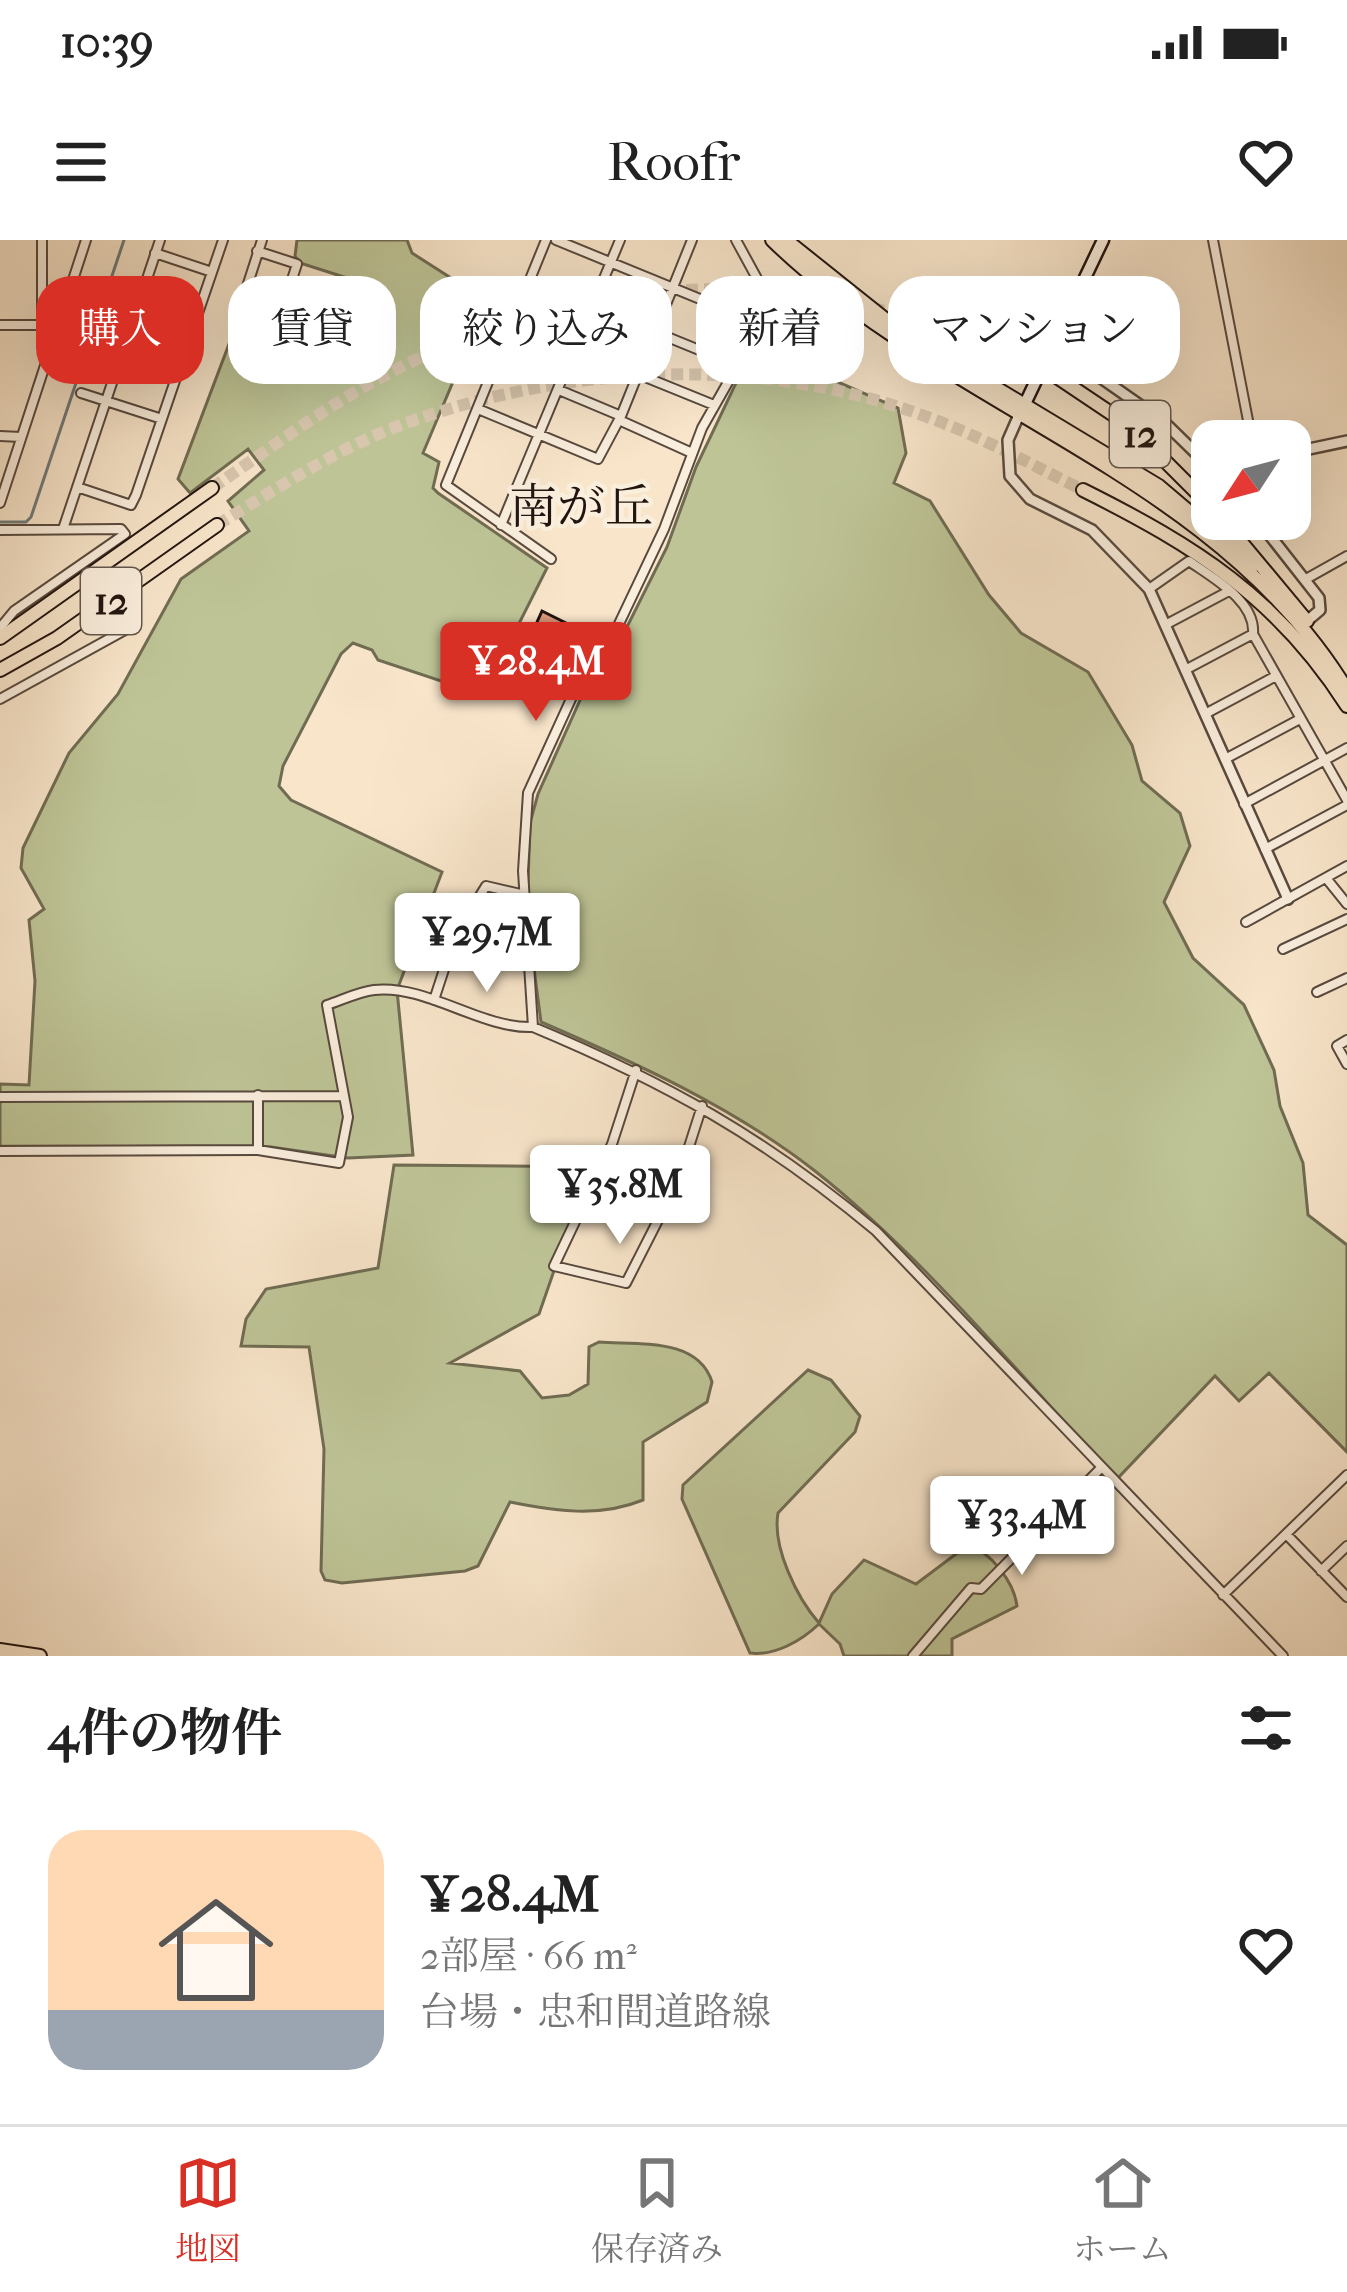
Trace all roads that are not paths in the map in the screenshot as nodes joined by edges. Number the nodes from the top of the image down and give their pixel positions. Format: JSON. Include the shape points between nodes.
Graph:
{"nodes":[{"id":1,"x":42,"y":240,"type":"edge"},
{"id":2,"x":86,"y":240,"type":"edge"},
{"id":3,"x":160,"y":240,"type":"edge"},
{"id":4,"x":223,"y":240,"type":"edge"},
{"id":5,"x":262,"y":240,"type":"edge"},
{"id":6,"x":546,"y":240,"type":"edge"},
{"id":7,"x":556,"y":240,"type":"edge"},
{"id":8,"x":620,"y":240,"type":"edge"},
{"id":9,"x":692,"y":240,"type":"edge"},
{"id":10,"x":736,"y":240,"type":"edge"},
{"id":11,"x":772,"y":240,"type":"edge"},
{"id":12,"x":785,"y":240,"type":"edge"},
{"id":13,"x":1103,"y":240,"type":"edge"},
{"id":14,"x":1213,"y":240,"type":"edge"},
{"id":15,"x":257,"y":251,"type":"junction"},
{"id":16,"x":155,"y":253,"type":"junction"},
{"id":17,"x":611,"y":262,"type":"junction"},
{"id":18,"x":212,"y":272,"type":"junction"},
{"id":19,"x":42,"y":276,"type":"edge"},
{"id":20,"x":75,"y":276,"type":"edge"},
{"id":21,"x":250,"y":276,"type":"edge"},
{"id":22,"x":293,"y":276,"type":"edge"},
{"id":23,"x":532,"y":276,"type":"edge"},
{"id":24,"x":605,"y":276,"type":"edge"},
{"id":25,"x":756,"y":276,"type":"edge"},
{"id":26,"x":1086,"y":276,"type":"edge"},
{"id":27,"x":674,"y":289,"type":"junction"},
{"id":28,"x":672,"y":294,"type":"edge"},
{"id":29,"x":696,"y":298,"type":"edge"},
{"id":30,"x":0,"y":325,"type":"edge"},
{"id":31,"x":36,"y":325,"type":"edge"},
{"id":32,"x":39,"y":384,"type":"edge"},
{"id":33,"x":488,"y":384,"type":"edge"},
{"id":34,"x":561,"y":384,"type":"edge"},
{"id":35,"x":634,"y":384,"type":"edge"},
{"id":36,"x":663,"y":384,"type":"edge"},
{"id":37,"x":726,"y":384,"type":"edge"},
{"id":38,"x":1035,"y":384,"type":"edge"},
{"id":39,"x":1067,"y":384,"type":"edge"},
{"id":40,"x":1111,"y":384,"type":"edge"},
{"id":41,"x":559,"y":389,"type":"junction"},
{"id":42,"x":81,"y":393,"type":"dead end"},
{"id":43,"x":106,"y":400,"type":"junction"},
{"id":44,"x":714,"y":405,"type":"junction"},
{"id":45,"x":478,"y":409,"type":"junction"},
{"id":46,"x":1021,"y":411,"type":"junction"},
{"id":47,"x":620,"y":418,"type":"junction"},
{"id":48,"x":162,"y":419,"type":"junction"},
{"id":49,"x":1248,"y":420,"type":"edge"},
{"id":50,"x":541,"y":435,"type":"junction"},
{"id":51,"x":0,"y":436,"type":"edge"},
{"id":52,"x":21,"y":436,"type":"junction"},
{"id":53,"x":1347,"y":441,"type":"edge"},
{"id":54,"x":1311,"y":449,"type":"edge"},
{"id":55,"x":1191,"y":450,"type":"edge"},
{"id":56,"x":692,"y":453,"type":"junction"},
{"id":57,"x":77,"y":487,"type":"junction"},
{"id":58,"x":1191,"y":487,"type":"edge"},
{"id":59,"x":212,"y":488,"type":"tunnel mouth"},
{"id":60,"x":1083,"y":490,"type":"tunnel mouth"},
{"id":61,"x":0,"y":503,"type":"edge"},
{"id":62,"x":217,"y":525,"type":"tunnel mouth"},
{"id":63,"x":501,"y":525,"type":"junction"},
{"id":64,"x":63,"y":529,"type":"junction"},
{"id":65,"x":0,"y":530,"type":"edge"},
{"id":66,"x":1237,"y":540,"type":"edge"},
{"id":67,"x":1274,"y":540,"type":"edge"},
{"id":68,"x":1347,"y":556,"type":"edge"},
{"id":69,"x":551,"y":559,"type":"dead end"},
{"id":70,"x":1306,"y":579,"type":"junction"},
{"id":71,"x":1149,"y":589,"type":"junction"},
{"id":72,"x":1229,"y":591,"type":"junction"},
{"id":73,"x":1165,"y":625,"type":"junction"},
{"id":74,"x":1299,"y":625,"type":"junction"},
{"id":75,"x":0,"y":628,"type":"edge"},
{"id":76,"x":125,"y":630,"type":"dead end"},
{"id":77,"x":1253,"y":634,"type":"junction"},
{"id":78,"x":0,"y":638,"type":"edge"},
{"id":79,"x":0,"y":670,"type":"edge"},
{"id":80,"x":1185,"y":670,"type":"junction"},
{"id":81,"x":1276,"y":676,"type":"junction"},
{"id":82,"x":1347,"y":676,"type":"edge"},
{"id":83,"x":1347,"y":690,"type":"edge"},
{"id":84,"x":0,"y":699,"type":"edge"},
{"id":85,"x":1347,"y":706,"type":"edge"},
{"id":86,"x":1204,"y":714,"type":"junction"},
{"id":87,"x":1300,"y":718,"type":"junction"},
{"id":88,"x":1347,"y":748,"type":"edge"},
{"id":89,"x":1225,"y":760,"type":"junction"},
{"id":90,"x":1325,"y":760,"type":"junction"},
{"id":91,"x":1347,"y":802,"type":"edge"},
{"id":92,"x":1244,"y":804,"type":"junction"},
{"id":93,"x":1265,"y":849,"type":"junction"},
{"id":94,"x":1347,"y":866,"type":"edge"},
{"id":95,"x":1326,"y":878,"type":"junction"},
{"id":96,"x":524,"y":895,"type":"junction"},
{"id":97,"x":1288,"y":899,"type":"junction"},
{"id":98,"x":1347,"y":904,"type":"edge"},
{"id":99,"x":1347,"y":919,"type":"edge"},
{"id":100,"x":1246,"y":922,"type":"dead end"},
{"id":101,"x":1282,"y":950,"type":"dead end"},
{"id":102,"x":1347,"y":978,"type":"edge"},
{"id":103,"x":1317,"y":992,"type":"dead end"},
{"id":104,"x":434,"y":1000,"type":"junction"},
{"id":105,"x":533,"y":1027,"type":"junction"},
{"id":106,"x":1347,"y":1040,"type":"edge"},
{"id":107,"x":1347,"y":1064,"type":"edge"},
{"id":108,"x":636,"y":1070,"type":"junction"},
{"id":109,"x":258,"y":1095,"type":"junction"},
{"id":110,"x":344,"y":1096,"type":"junction"},
{"id":111,"x":0,"y":1097,"type":"edge"},
{"id":112,"x":702,"y":1106,"type":"junction"},
{"id":113,"x":258,"y":1150,"type":"junction"},
{"id":114,"x":0,"y":1151,"type":"edge"},
{"id":115,"x":604,"y":1162,"type":"junction"},
{"id":116,"x":672,"y":1194,"type":"junction"},
{"id":117,"x":1100,"y":1469,"type":"junction"},
{"id":118,"x":1347,"y":1475,"type":"edge"},
{"id":119,"x":1286,"y":1534,"type":"junction"},
{"id":120,"x":1347,"y":1546,"type":"edge"},
{"id":121,"x":1322,"y":1571,"type":"junction"},
{"id":122,"x":1223,"y":1595,"type":"junction"},
{"id":123,"x":1347,"y":1597,"type":"edge"},
{"id":124,"x":0,"y":1650,"type":"edge"},
{"id":125,"x":40,"y":1656,"type":"edge"},
{"id":126,"x":913,"y":1656,"type":"edge"},
{"id":127,"x":1283,"y":1656,"type":"edge"}],
"edges":[{"from":1,"to":19,"type":"street"},
{"from":2,"to":20,"type":"street"},
{"from":3,"to":16,"type":"street"},
{"from":4,"to":18,"type":"street"},
{"from":5,"to":15,"type":"street"},
{"from":6,"to":23,"type":"street"},
{"from":7,"to":17,"type":"street"},
{"from":8,"to":17,"type":"street"},
{"from":9,"to":27,"type":"street"},
{"from":10,"to":25,"type":"street"},
{"from":11,"to":46,"type":"main road","number":"12","via":[[891,337]]},
{"from":12,"to":46,"type":"main road","number":"12","via":[[882,318]]},
{"from":13,"to":26,"type":"main road"},
{"from":14,"to":49,"type":"street"},
{"from":15,"to":21,"type":"street"},
{"from":15,"to":22,"type":"street","via":[[297,264]]},
{"from":16,"to":18,"type":"street"},
{"from":16,"to":43,"type":"street"},
{"from":17,"to":24,"type":"street"},
{"from":17,"to":27,"type":"street"},
{"from":18,"to":48,"type":"street"},
{"from":27,"to":28,"type":"street"},
{"from":27,"to":29,"type":"street"},
{"from":30,"to":31,"type":"street"},
{"from":32,"to":52,"type":"street"},
{"from":33,"to":45,"type":"street"},
{"from":34,"to":41,"type":"street"},
{"from":35,"to":47,"type":"street"},
{"from":36,"to":44,"type":"street"},
{"from":37,"to":44,"type":"street"},
{"from":38,"to":46,"type":"main road"},
{"from":39,"to":58,"type":"main road","number":"12","via":[[1130,426]]},
{"from":40,"to":55,"type":"street"},
{"from":41,"to":47,"type":"street"},
{"from":41,"to":50,"type":"street"},
{"from":42,"to":43,"type":"street"},
{"from":43,"to":48,"type":"street"},
{"from":43,"to":57,"type":"street"},
{"from":44,"to":56,"type":"street"},
{"from":45,"to":50,"type":"street"},
{"from":45,"to":63,"type":"street","via":[[446,485]]},
{"from":46,"to":71,"type":"street","via":[[1006,451],[1018,489],[1092,530]]},
{"from":46,"to":74,"type":"main road","number":"12","via":[[1190,508]]},
{"from":47,"to":50,"type":"street","via":[[598,458]]},
{"from":47,"to":56,"type":"street"},
{"from":48,"to":57,"type":"street","via":[[131,505]]},
{"from":50,"to":63,"type":"street"},
{"from":51,"to":52,"type":"street"},
{"from":52,"to":61,"type":"street"},
{"from":53,"to":54,"type":"street"},
{"from":56,"to":96,"type":"street","via":[[617,628],[594,655],[528,793]]},
{"from":57,"to":64,"type":"street"},
{"from":59,"to":78,"type":"main road","number":"12"},
{"from":60,"to":74,"type":"main road","number":"12","via":[[1213,561]]},
{"from":62,"to":79,"type":"main road","number":"12"},
{"from":63,"to":69,"type":"street"},
{"from":64,"to":65,"type":"street"},
{"from":64,"to":75,"type":"street","via":[[125,534]]},
{"from":66,"to":74,"type":"main road","number":"12"},
{"from":67,"to":70,"type":"street"},
{"from":68,"to":70,"type":"street"},
{"from":70,"to":74,"type":"street","via":[[1321,604]]},
{"from":71,"to":72,"type":"street","via":[[1190,561]]},
{"from":71,"to":73,"type":"street"},
{"from":72,"to":73,"type":"street"},
{"from":72,"to":77,"type":"street"},
{"from":73,"to":80,"type":"street"},
{"from":74,"to":82,"type":"main road","number":"12"},
{"from":74,"to":83,"type":"main road","number":"12"},
{"from":74,"to":85,"type":"main road","number":"12"},
{"from":76,"to":84,"type":"street"},
{"from":77,"to":80,"type":"street"},
{"from":77,"to":81,"type":"street"},
{"from":80,"to":86,"type":"street"},
{"from":81,"to":86,"type":"street"},
{"from":81,"to":87,"type":"street"},
{"from":86,"to":89,"type":"street"},
{"from":87,"to":89,"type":"street"},
{"from":87,"to":90,"type":"street"},
{"from":88,"to":90,"type":"street"},
{"from":89,"to":92,"type":"street"},
{"from":90,"to":91,"type":"street"},
{"from":90,"to":92,"type":"street"},
{"from":91,"to":93,"type":"street"},
{"from":92,"to":93,"type":"street"},
{"from":93,"to":97,"type":"street"},
{"from":94,"to":95,"type":"street"},
{"from":95,"to":97,"type":"street"},
{"from":95,"to":98,"type":"street"},
{"from":96,"to":104,"type":"street","via":[[486,886],[455,936]]},
{"from":96,"to":105,"type":"street"},
{"from":97,"to":100,"type":"street"},
{"from":99,"to":101,"type":"street"},
{"from":102,"to":103,"type":"street"},
{"from":104,"to":105,"type":"street"},
{"from":104,"to":110,"type":"street","via":[[377,989],[327,1005]]},
{"from":105,"to":108,"type":"street"},
{"from":106,"to":107,"type":"street","via":[[1337,1046]]},
{"from":108,"to":112,"type":"street"},
{"from":108,"to":115,"type":"street"},
{"from":109,"to":110,"type":"street"},
{"from":109,"to":111,"type":"street"},
{"from":109,"to":113,"type":"street"},
{"from":110,"to":113,"type":"street","via":[[339,1163]]},
{"from":112,"to":116,"type":"street"},
{"from":112,"to":117,"type":"street","via":[[761,1141],[876,1232]]},
{"from":113,"to":114,"type":"street"},
{"from":115,"to":116,"type":"street"},
{"from":115,"to":116,"type":"street","via":[[554,1266],[626,1283]]},
{"from":117,"to":122,"type":"street"},
{"from":117,"to":126,"type":"street","via":[[981,1589],[971,1588]]},
{"from":118,"to":119,"type":"street"},
{"from":119,"to":121,"type":"street"},
{"from":119,"to":122,"type":"street"},
{"from":120,"to":121,"type":"street"},
{"from":121,"to":123,"type":"street"},
{"from":122,"to":127,"type":"street"},
{"from":124,"to":125,"type":"main road"}]}
